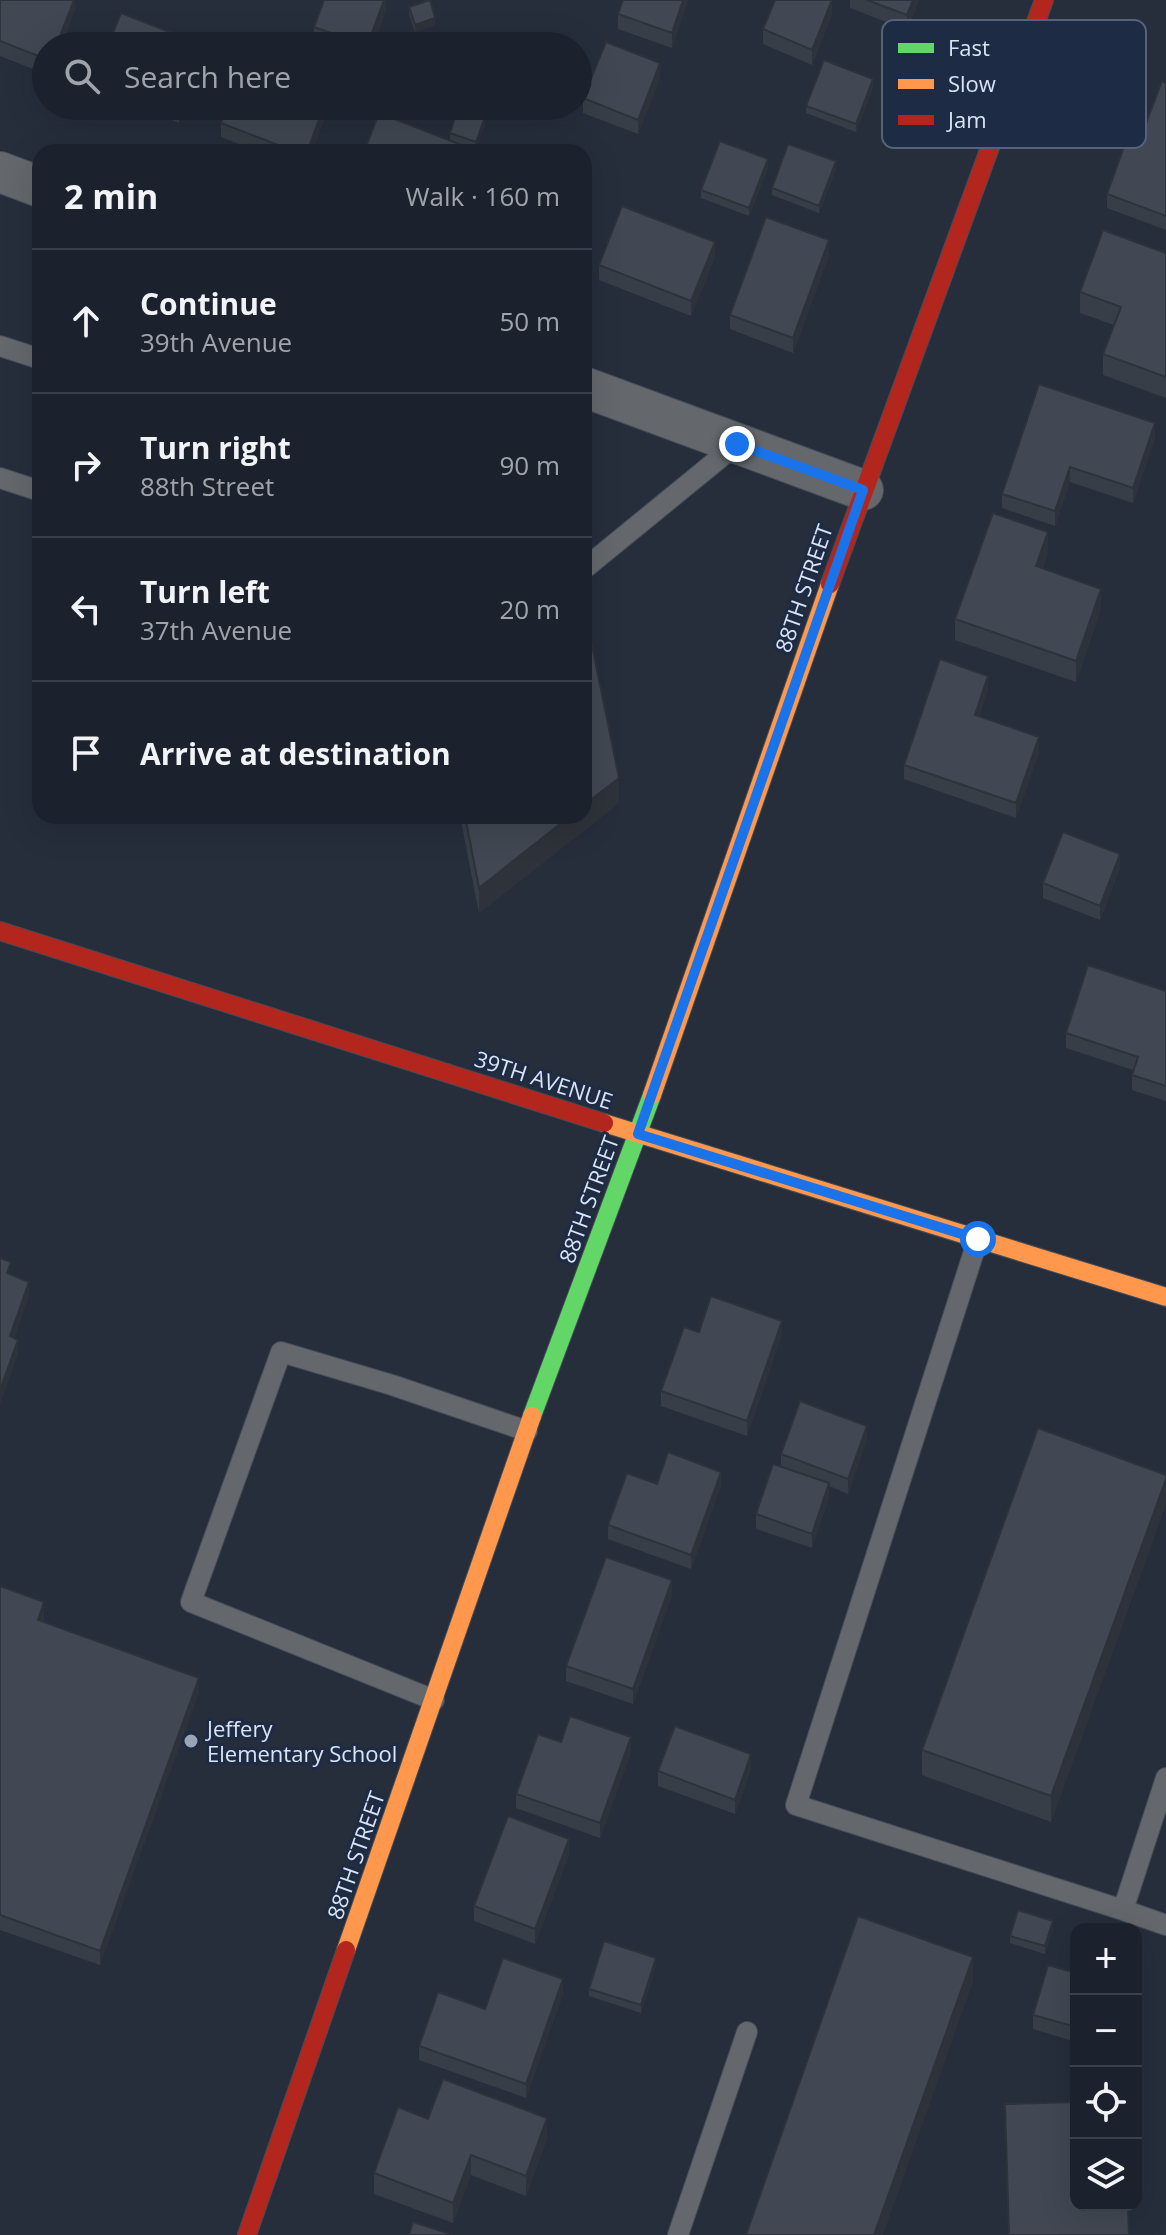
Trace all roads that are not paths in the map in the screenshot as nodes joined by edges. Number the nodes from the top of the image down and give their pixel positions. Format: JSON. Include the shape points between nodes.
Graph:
{"nodes":[{"id":1,"x":1044,"y":0,"type":"edge"},
{"id":2,"x":1037,"y":20,"type":"edge"},
{"id":3,"x":989,"y":148,"type":"edge"},
{"id":4,"x":0,"y":172,"type":"edge"},
{"id":5,"x":32,"y":184,"type":"edge"},
{"id":6,"x":0,"y":346,"type":"edge"},
{"id":7,"x":32,"y":356,"type":"edge"},
{"id":8,"x":592,"y":390,"type":"edge"},
{"id":9,"x":737,"y":444,"type":"junction"},
{"id":10,"x":0,"y":478,"type":"edge"},
{"id":11,"x":32,"y":488,"type":"edge"},
{"id":12,"x":863,"y":490,"type":"junction"},
{"id":13,"x":592,"y":559,"type":"edge"},
{"id":14,"x":0,"y":931,"type":"edge"},
{"id":15,"x":638,"y":1134,"type":"junction"},
{"id":16,"x":978,"y":1239,"type":"junction"},
{"id":17,"x":1166,"y":1297,"type":"edge"},
{"id":18,"x":527,"y":1431,"type":"junction"},
{"id":19,"x":434,"y":1700,"type":"junction"},
{"id":20,"x":1166,"y":1778,"type":"edge"},
{"id":21,"x":1123,"y":1910,"type":"junction"},
{"id":22,"x":1166,"y":1925,"type":"edge"},
{"id":23,"x":747,"y":2032,"type":"dead end"},
{"id":24,"x":247,"y":2235,"type":"edge"},
{"id":25,"x":678,"y":2235,"type":"edge"}],
"edges":[{"from":1,"to":2,"type":"street","name":"88TH STREET"},
{"from":3,"to":12,"type":"street","name":"88TH STREET"},
{"from":4,"to":5,"type":"street"},
{"from":6,"to":7,"type":"lane"},
{"from":8,"to":9,"type":"street"},
{"from":9,"to":12,"type":"street"},
{"from":9,"to":13,"type":"lane"},
{"from":10,"to":11,"type":"lane"},
{"from":12,"to":15,"type":"street","name":"88TH STREET"},
{"from":14,"to":15,"type":"street","name":"39TH AVENUE"},
{"from":15,"to":16,"type":"street","name":"39TH AVENUE"},
{"from":15,"to":18,"type":"street","name":"88TH STREET"},
{"from":16,"to":17,"type":"street","name":"39TH AVENUE"},
{"from":16,"to":21,"type":"lane","via":[[796,1805]]},
{"from":18,"to":19,"type":"street","name":"88TH STREET"},
{"from":18,"to":19,"type":"lane","via":[[281,1352],[191,1602]]},
{"from":19,"to":24,"type":"street","name":"88TH STREET"},
{"from":20,"to":21,"type":"lane"},
{"from":21,"to":22,"type":"lane"},
{"from":23,"to":25,"type":"lane"}]}
